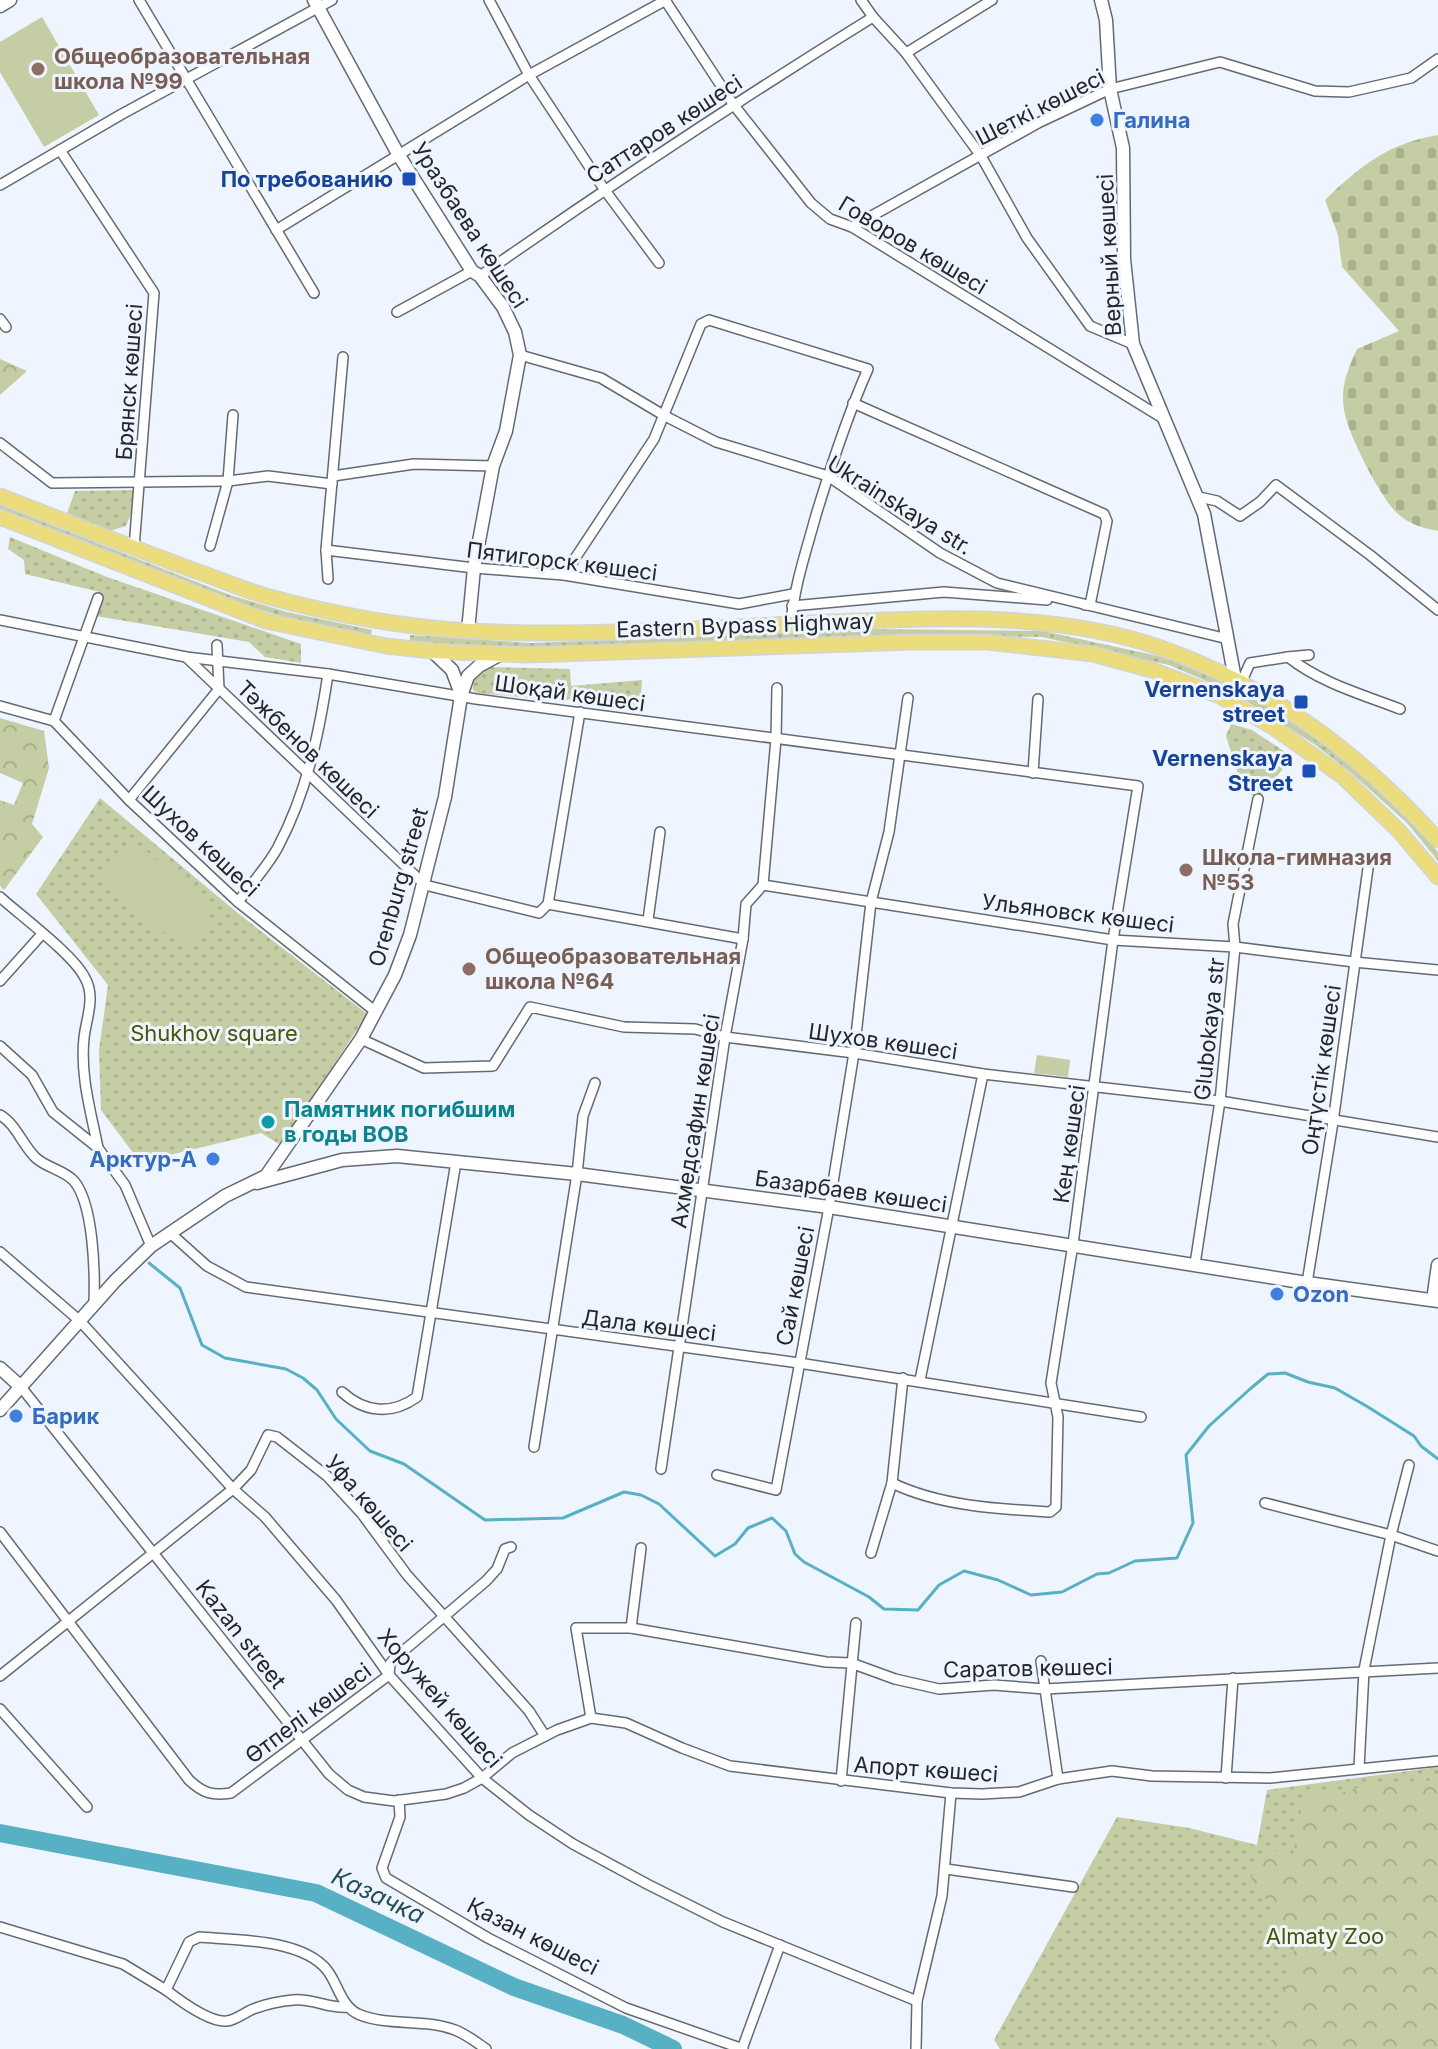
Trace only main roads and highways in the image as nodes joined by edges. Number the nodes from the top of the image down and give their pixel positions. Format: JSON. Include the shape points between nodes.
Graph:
{"nodes":[{"id":1,"x":0,"y":496,"type":"edge"},
{"id":2,"x":0,"y":517,"type":"edge"},
{"id":3,"x":1438,"y":840,"type":"edge"},
{"id":4,"x":1438,"y":877,"type":"edge"}],
"edges":[{"from":1,"to":3,"type":"main road","name":"Eastern Bypass Highway","via":[[265,596],[383,621],[468,631],[590,631],[989,619],[1109,634],[1162,648],[1276,702],[1354,756]]},
{"from":2,"to":4,"type":"main road","name":"Eastern Bypass Highway","via":[[266,621],[386,646],[501,654],[987,642],[1093,654],[1220,696],[1276,729],[1342,776]]}]}
